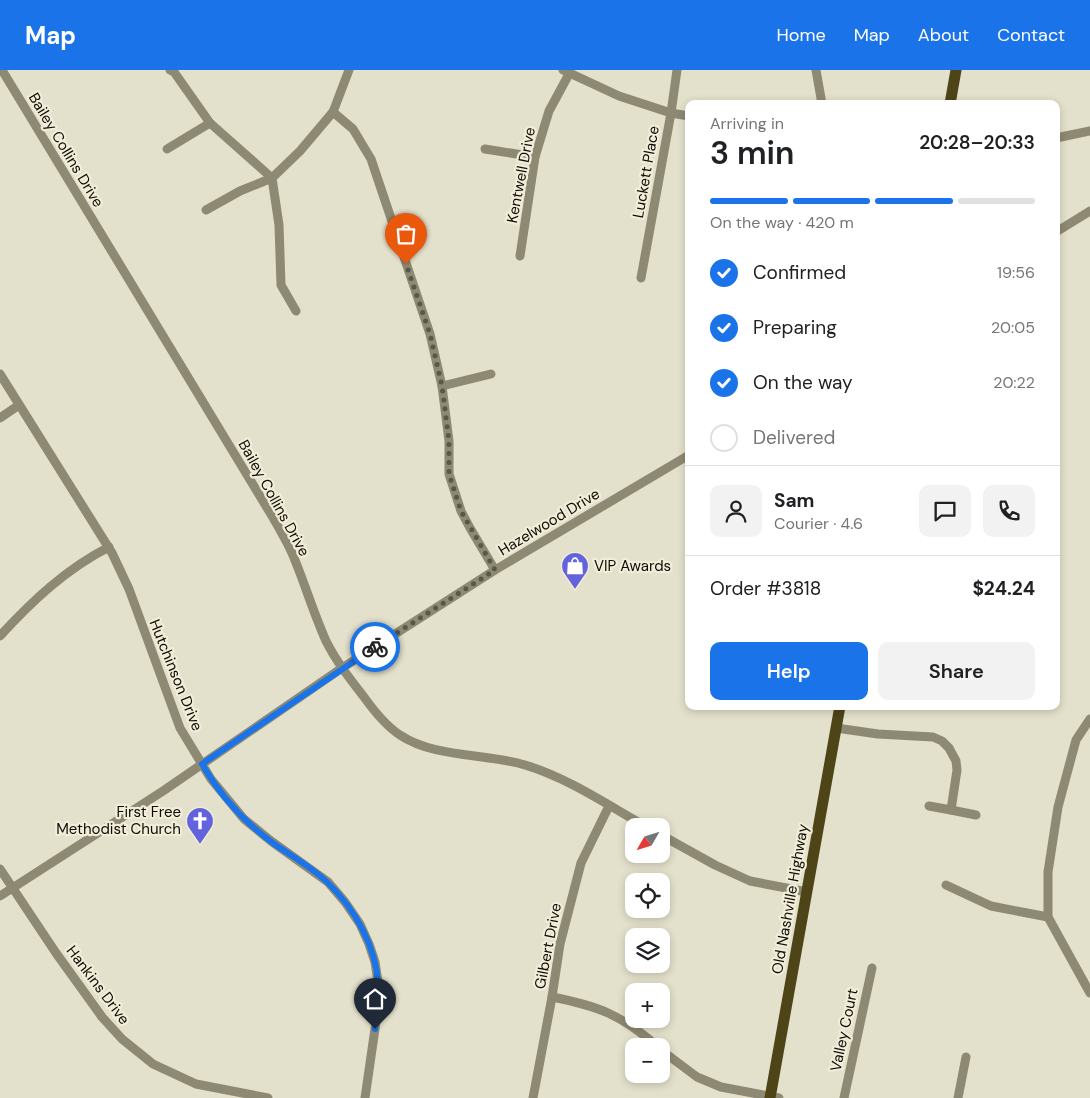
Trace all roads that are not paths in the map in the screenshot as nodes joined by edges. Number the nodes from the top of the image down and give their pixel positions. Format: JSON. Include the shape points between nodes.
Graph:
{"nodes":[{"id":1,"x":2,"y":70,"type":"edge"},
{"id":2,"x":170,"y":70,"type":"edge"},
{"id":3,"x":349,"y":70,"type":"edge"},
{"id":4,"x":676,"y":70,"type":"edge"},
{"id":5,"x":816,"y":70,"type":"edge"},
{"id":6,"x":956,"y":70,"type":"edge"},
{"id":7,"x":566,"y":72,"type":"edge"},
{"id":8,"x":821,"y":100,"type":"edge"},
{"id":9,"x":951,"y":100,"type":"edge"},
{"id":10,"x":333,"y":112,"type":"junction"},
{"id":11,"x":670,"y":113,"type":"junction"},
{"id":12,"x":685,"y":115,"type":"edge"},
{"id":13,"x":210,"y":123,"type":"junction"},
{"id":14,"x":1090,"y":131,"type":"edge"},
{"id":15,"x":1060,"y":137,"type":"edge"},
{"id":16,"x":167,"y":149,"type":"dead end"},
{"id":17,"x":485,"y":149,"type":"dead end"},
{"id":18,"x":535,"y":157,"type":"junction"},
{"id":19,"x":272,"y":178,"type":"junction"},
{"id":20,"x":206,"y":210,"type":"dead end"},
{"id":21,"x":1090,"y":211,"type":"edge"},
{"id":22,"x":1060,"y":230,"type":"edge"},
{"id":23,"x":520,"y":256,"type":"dead end"},
{"id":24,"x":641,"y":278,"type":"dead end"},
{"id":25,"x":296,"y":311,"type":"dead end"},
{"id":26,"x":0,"y":374,"type":"edge"},
{"id":27,"x":491,"y":374,"type":"dead end"},
{"id":28,"x":442,"y":386,"type":"junction"},
{"id":29,"x":19,"y":405,"type":"junction"},
{"id":30,"x":0,"y":418,"type":"edge"},
{"id":31,"x":685,"y":457,"type":"edge"},
{"id":32,"x":109,"y":547,"type":"junction"},
{"id":33,"x":495,"y":570,"type":"junction"},
{"id":34,"x":0,"y":636,"type":"edge"},
{"id":35,"x":342,"y":668,"type":"junction"},
{"id":36,"x":839,"y":710,"type":"edge"},
{"id":37,"x":1090,"y":719,"type":"edge"},
{"id":38,"x":836,"y":728,"type":"junction"},
{"id":39,"x":202,"y":764,"type":"junction"},
{"id":40,"x":609,"y":806,"type":"junction"},
{"id":41,"x":929,"y":806,"type":"dead end"},
{"id":42,"x":951,"y":810,"type":"junction"},
{"id":43,"x":976,"y":815,"type":"dead end"},
{"id":44,"x":631,"y":818,"type":"edge"},
{"id":45,"x":670,"y":840,"type":"edge"},
{"id":46,"x":0,"y":869,"type":"edge"},
{"id":47,"x":946,"y":885,"type":"dead end"},
{"id":48,"x":13,"y":888,"type":"junction"},
{"id":49,"x":807,"y":892,"type":"junction"},
{"id":50,"x":0,"y":896,"type":"edge"},
{"id":51,"x":1048,"y":917,"type":"junction"},
{"id":52,"x":872,"y":968,"type":"dead end"},
{"id":53,"x":1090,"y":993,"type":"edge"},
{"id":54,"x":552,"y":996,"type":"junction"},
{"id":55,"x":647,"y":1038,"type":"edge"},
{"id":56,"x":670,"y":1057,"type":"edge"},
{"id":57,"x":966,"y":1058,"type":"dead end"},
{"id":58,"x":773,"y":1097,"type":"edge"},
{"id":59,"x":268,"y":1098,"type":"edge"},
{"id":60,"x":365,"y":1098,"type":"edge"},
{"id":61,"x":532,"y":1098,"type":"edge"},
{"id":62,"x":844,"y":1098,"type":"edge"},
{"id":63,"x":958,"y":1098,"type":"edge"}],
"edges":[{"from":1,"to":35,"type":"street","name":"Bailey Collins Drive","via":[[272,516],[291,551],[326,640]]},
{"from":2,"to":13,"type":"street"},
{"from":3,"to":10,"type":"street"},
{"from":4,"to":11,"type":"street","name":"Luckett Place"},
{"from":5,"to":8,"type":"street"},
{"from":6,"to":9,"type":"main road"},
{"from":7,"to":11,"type":"street","via":[[619,96]]},
{"from":7,"to":18,"type":"street","name":"Kentwell Drive","via":[[549,111]]},
{"from":10,"to":19,"type":"street"},
{"from":10,"to":28,"type":"street","via":[[353,129],[371,158],[430,334]]},
{"from":11,"to":12,"type":"street"},
{"from":11,"to":24,"type":"street","name":"Luckett Place"},
{"from":13,"to":16,"type":"street"},
{"from":13,"to":19,"type":"street"},
{"from":14,"to":15,"type":"street"},
{"from":17,"to":18,"type":"street"},
{"from":18,"to":23,"type":"street","name":"Kentwell Drive"},
{"from":19,"to":20,"type":"street"},
{"from":19,"to":25,"type":"street","via":[[279,225],[281,285]]},
{"from":21,"to":22,"type":"street"},
{"from":26,"to":29,"type":"street","name":"Hutchinson Drive"},
{"from":27,"to":28,"type":"street"},
{"from":28,"to":33,"type":"street","via":[[449,441],[449,474],[461,511]]},
{"from":29,"to":30,"type":"street"},
{"from":29,"to":32,"type":"street","name":"Hutchinson Drive"},
{"from":31,"to":33,"type":"street","name":"Hazelwood Drive"},
{"from":32,"to":34,"type":"street","via":[[90,556],[57,580]]},
{"from":32,"to":39,"type":"street","name":"Hutchinson Drive","via":[[129,589],[180,728]]},
{"from":33,"to":35,"type":"street","name":"Hazelwood Drive"},
{"from":35,"to":39,"type":"street","name":"Hazelwood Drive"},
{"from":35,"to":40,"type":"street","name":"Bailey Collins Drive","via":[[389,726],[413,742],[438,750],[530,766],[567,781]]},
{"from":36,"to":38,"type":"main road","name":"Old Nashville Highway"},
{"from":37,"to":51,"type":"street","via":[[1076,740],[1058,807],[1048,872]]},
{"from":38,"to":42,"type":"street","via":[[933,737],[942,741],[956,761]]},
{"from":38,"to":49,"type":"main road","name":"Old Nashville Highway"},
{"from":39,"to":48,"type":"street","name":"Hazelwood Drive"},
{"from":39,"to":60,"type":"street","name":"Hutchinson Drive","via":[[221,794],[244,819],[328,882],[360,924],[372,953],[379,1001]]},
{"from":40,"to":44,"type":"street","name":"Bailey Collins Drive"},
{"from":40,"to":54,"type":"street","name":"Gilbert Drive","via":[[581,863],[560,944]]},
{"from":41,"to":42,"type":"street"},
{"from":42,"to":43,"type":"street"},
{"from":45,"to":49,"type":"street","via":[[750,882]]},
{"from":46,"to":48,"type":"street","name":"Hankins Drive"},
{"from":47,"to":51,"type":"street","via":[[991,906]]},
{"from":48,"to":50,"type":"street","name":"Hazelwood Drive"},
{"from":48,"to":59,"type":"street","name":"Hankins Drive","via":[[102,1017],[122,1039],[153,1064],[196,1084]]},
{"from":49,"to":58,"type":"main road","name":"Old Nashville Highway"},
{"from":51,"to":53,"type":"street"},
{"from":52,"to":62,"type":"street","name":"Valley Court"},
{"from":54,"to":55,"type":"street","via":[[606,1011]]},
{"from":54,"to":61,"type":"street","name":"Gilbert Drive"},
{"from":56,"to":58,"type":"street","via":[[697,1078],[722,1087]]},
{"from":57,"to":63,"type":"street"}]}
